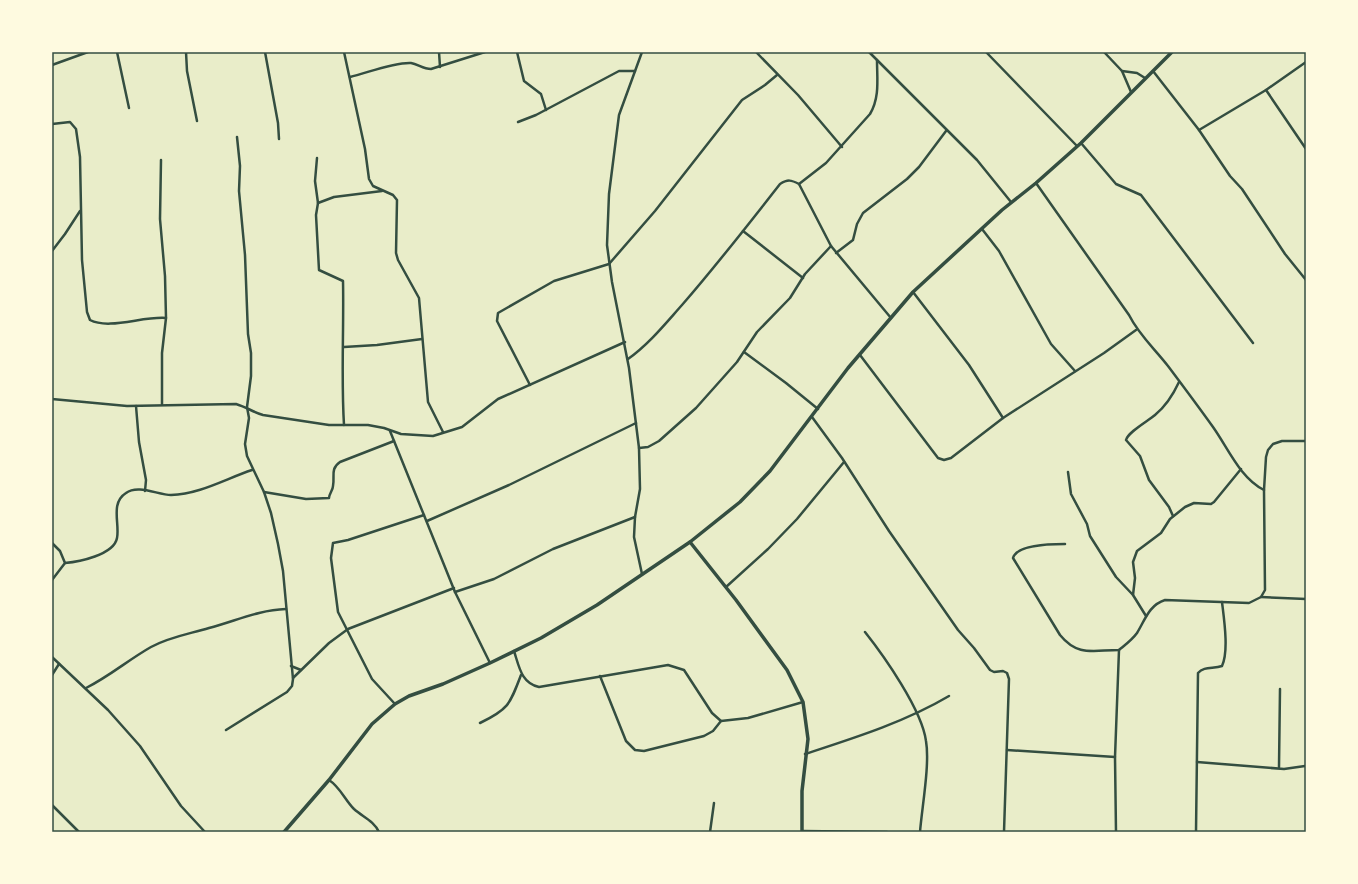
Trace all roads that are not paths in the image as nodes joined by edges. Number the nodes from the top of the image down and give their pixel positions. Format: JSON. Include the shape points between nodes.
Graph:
{"nodes":[{"id":1,"x":88,"y":52,"type":"edge"},
{"id":2,"x":117,"y":52,"type":"edge"},
{"id":3,"x":186,"y":52,"type":"edge"},
{"id":4,"x":265,"y":52,"type":"edge"},
{"id":5,"x":344,"y":52,"type":"edge"},
{"id":6,"x":439,"y":52,"type":"edge"},
{"id":7,"x":485,"y":52,"type":"edge"},
{"id":8,"x":517,"y":52,"type":"edge"},
{"id":9,"x":642,"y":52,"type":"edge"},
{"id":10,"x":756,"y":52,"type":"edge"},
{"id":11,"x":870,"y":52,"type":"edge"},
{"id":12,"x":986,"y":52,"type":"edge"},
{"id":13,"x":1104,"y":52,"type":"edge"},
{"id":14,"x":1172,"y":52,"type":"edge"},
{"id":15,"x":877,"y":60,"type":"junction"},
{"id":16,"x":1306,"y":62,"type":"edge"},
{"id":17,"x":52,"y":65,"type":"edge"},
{"id":18,"x":440,"y":67,"type":"junction"},
{"id":19,"x":635,"y":71,"type":"junction"},
{"id":20,"x":1122,"y":71,"type":"junction"},
{"id":21,"x":1152,"y":71,"type":"junction"},
{"id":22,"x":777,"y":75,"type":"junction"},
{"id":23,"x":350,"y":77,"type":"junction"},
{"id":24,"x":1145,"y":78,"type":"junction"},
{"id":25,"x":1266,"y":90,"type":"junction"},
{"id":26,"x":1131,"y":92,"type":"junction"},
{"id":27,"x":129,"y":108,"type":"dead end"},
{"id":28,"x":546,"y":110,"type":"junction"},
{"id":29,"x":197,"y":121,"type":"dead end"},
{"id":30,"x":518,"y":122,"type":"dead end"},
{"id":31,"x":52,"y":124,"type":"edge"},
{"id":32,"x":1199,"y":130,"type":"junction"},
{"id":33,"x":946,"y":131,"type":"junction"},
{"id":34,"x":237,"y":137,"type":"dead end"},
{"id":35,"x":279,"y":139,"type":"dead end"},
{"id":36,"x":1081,"y":143,"type":"junction"},
{"id":37,"x":1077,"y":146,"type":"junction"},
{"id":38,"x":842,"y":147,"type":"junction"},
{"id":39,"x":1306,"y":149,"type":"edge"},
{"id":40,"x":317,"y":158,"type":"dead end"},
{"id":41,"x":161,"y":160,"type":"dead end"},
{"id":42,"x":1036,"y":183,"type":"junction"},
{"id":43,"x":798,"y":184,"type":"junction"},
{"id":44,"x":383,"y":190,"type":"junction"},
{"id":45,"x":318,"y":202,"type":"junction"},
{"id":46,"x":1011,"y":202,"type":"junction"},
{"id":47,"x":80,"y":210,"type":"junction"},
{"id":48,"x":982,"y":229,"type":"junction"},
{"id":49,"x":743,"y":231,"type":"junction"},
{"id":50,"x":830,"y":246,"type":"junction"},
{"id":51,"x":52,"y":251,"type":"edge"},
{"id":52,"x":836,"y":253,"type":"junction"},
{"id":53,"x":609,"y":264,"type":"junction"},
{"id":54,"x":803,"y":278,"type":"junction"},
{"id":55,"x":1306,"y":280,"type":"edge"},
{"id":56,"x":913,"y":292,"type":"junction"},
{"id":57,"x":166,"y":318,"type":"junction"},
{"id":58,"x":891,"y":319,"type":"junction"},
{"id":59,"x":1136,"y":330,"type":"junction"},
{"id":60,"x":422,"y":339,"type":"junction"},
{"id":61,"x":625,"y":342,"type":"junction"},
{"id":62,"x":1253,"y":343,"type":"dead end"},
{"id":63,"x":344,"y":347,"type":"junction"},
{"id":64,"x":744,"y":352,"type":"junction"},
{"id":65,"x":860,"y":355,"type":"junction"},
{"id":66,"x":628,"y":359,"type":"junction"},
{"id":67,"x":1075,"y":371,"type":"junction"},
{"id":68,"x":1179,"y":382,"type":"junction"},
{"id":69,"x":530,"y":385,"type":"junction"},
{"id":70,"x":52,"y":399,"type":"edge"},
{"id":71,"x":162,"y":404,"type":"junction"},
{"id":72,"x":136,"y":406,"type":"junction"},
{"id":73,"x":248,"y":407,"type":"junction"},
{"id":74,"x":818,"y":409,"type":"junction"},
{"id":75,"x":812,"y":416,"type":"junction"},
{"id":76,"x":1003,"y":418,"type":"junction"},
{"id":77,"x":636,"y":423,"type":"junction"},
{"id":78,"x":344,"y":425,"type":"junction"},
{"id":79,"x":390,"y":430,"type":"junction"},
{"id":80,"x":443,"y":432,"type":"junction"},
{"id":81,"x":394,"y":441,"type":"junction"},
{"id":82,"x":1306,"y":441,"type":"edge"},
{"id":83,"x":639,"y":448,"type":"junction"},
{"id":84,"x":844,"y":462,"type":"junction"},
{"id":85,"x":1241,"y":469,"type":"junction"},
{"id":86,"x":252,"y":470,"type":"junction"},
{"id":87,"x":1068,"y":472,"type":"dead end"},
{"id":88,"x":1264,"y":490,"type":"junction"},
{"id":89,"x":145,"y":491,"type":"junction"},
{"id":90,"x":264,"y":492,"type":"junction"},
{"id":91,"x":424,"y":515,"type":"junction"},
{"id":92,"x":1172,"y":516,"type":"junction"},
{"id":93,"x":635,"y":517,"type":"junction"},
{"id":94,"x":427,"y":521,"type":"junction"},
{"id":95,"x":690,"y":542,"type":"junction"},
{"id":96,"x":52,"y":543,"type":"edge"},
{"id":97,"x":1065,"y":544,"type":"dead end"},
{"id":98,"x":65,"y":563,"type":"junction"},
{"id":99,"x":642,"y":574,"type":"junction"},
{"id":100,"x":52,"y":580,"type":"edge"},
{"id":101,"x":454,"y":588,"type":"junction"},
{"id":102,"x":726,"y":588,"type":"junction"},
{"id":103,"x":455,"y":592,"type":"junction"},
{"id":104,"x":1133,"y":595,"type":"junction"},
{"id":105,"x":1261,"y":597,"type":"junction"},
{"id":106,"x":1306,"y":599,"type":"edge"},
{"id":107,"x":1222,"y":602,"type":"junction"},
{"id":108,"x":286,"y":609,"type":"junction"},
{"id":109,"x":1146,"y":616,"type":"junction"},
{"id":110,"x":348,"y":629,"type":"junction"},
{"id":111,"x":864,"y":632,"type":"dead end"},
{"id":112,"x":1119,"y":650,"type":"junction"},
{"id":113,"x":514,"y":651,"type":"junction"},
{"id":114,"x":52,"y":657,"type":"edge"},
{"id":115,"x":490,"y":663,"type":"junction"},
{"id":116,"x":59,"y":664,"type":"junction"},
{"id":117,"x":291,"y":666,"type":"junction"},
{"id":118,"x":301,"y":670,"type":"junction"},
{"id":119,"x":52,"y":675,"type":"edge"},
{"id":120,"x":521,"y":675,"type":"junction"},
{"id":121,"x":600,"y":676,"type":"junction"},
{"id":122,"x":293,"y":679,"type":"junction"},
{"id":123,"x":86,"y":688,"type":"junction"},
{"id":124,"x":1280,"y":689,"type":"dead end"},
{"id":125,"x":949,"y":696,"type":"dead end"},
{"id":126,"x":803,"y":702,"type":"junction"},
{"id":127,"x":395,"y":704,"type":"junction"},
{"id":128,"x":917,"y":713,"type":"junction"},
{"id":129,"x":721,"y":721,"type":"junction"},
{"id":130,"x":480,"y":723,"type":"dead end"},
{"id":131,"x":226,"y":730,"type":"dead end"},
{"id":132,"x":1007,"y":750,"type":"junction"},
{"id":133,"x":804,"y":754,"type":"junction"},
{"id":134,"x":1115,"y":757,"type":"junction"},
{"id":135,"x":1197,"y":762,"type":"junction"},
{"id":136,"x":1305,"y":766,"type":"edge"},
{"id":137,"x":1279,"y":767,"type":"junction"},
{"id":138,"x":329,"y":780,"type":"junction"},
{"id":139,"x":714,"y":803,"type":"dead end"},
{"id":140,"x":52,"y":805,"type":"edge"},
{"id":141,"x":802,"y":831,"type":"edge"},
{"id":142,"x":79,"y":832,"type":"edge"},
{"id":143,"x":205,"y":832,"type":"edge"},
{"id":144,"x":284,"y":832,"type":"edge"},
{"id":145,"x":379,"y":832,"type":"edge"},
{"id":146,"x":710,"y":832,"type":"edge"},
{"id":147,"x":887,"y":832,"type":"edge"},
{"id":148,"x":920,"y":832,"type":"edge"},
{"id":149,"x":1004,"y":832,"type":"edge"},
{"id":150,"x":1116,"y":832,"type":"edge"},
{"id":151,"x":1196,"y":832,"type":"edge"}],
"edges":[{"from":1,"to":17,"type":"street"},
{"from":2,"to":27,"type":"street"},
{"from":3,"to":29,"type":"street","via":[[187,71]]},
{"from":4,"to":35,"type":"street"},
{"from":5,"to":23,"type":"street"},
{"from":6,"to":18,"type":"street"},
{"from":7,"to":18,"type":"street"},
{"from":8,"to":28,"type":"street","via":[[524,81],[541,94]]},
{"from":9,"to":19,"type":"street"},
{"from":10,"to":22,"type":"street"},
{"from":11,"to":15,"type":"street"},
{"from":12,"to":37,"type":"street"},
{"from":13,"to":20,"type":"street"},
{"from":14,"to":21,"type":"street"},
{"from":15,"to":33,"type":"street"},
{"from":15,"to":38,"type":"street","via":[[875,105]]},
{"from":16,"to":25,"type":"street"},
{"from":18,"to":23,"type":"street","via":[[423,69],[416,64],[403,63]]},
{"from":19,"to":28,"type":"street","via":[[619,71]]},
{"from":19,"to":53,"type":"street","via":[[625,97],[616,137],[608,221]]},
{"from":20,"to":24,"type":"street","via":[[1137,73]]},
{"from":20,"to":26,"type":"street"},
{"from":21,"to":24,"type":"street"},
{"from":21,"to":32,"type":"street"},
{"from":22,"to":38,"type":"street","via":[[798,95]]},
{"from":22,"to":53,"type":"street","via":[[742,100],[655,211]]},
{"from":23,"to":44,"type":"street","via":[[365,149],[368,179],[373,186]]},
{"from":24,"to":26,"type":"street"},
{"from":25,"to":32,"type":"street"},
{"from":25,"to":39,"type":"street"},
{"from":26,"to":36,"type":"street"},
{"from":28,"to":30,"type":"street"},
{"from":31,"to":47,"type":"street","via":[[70,122],[76,129],[80,157]]},
{"from":32,"to":55,"type":"street"},
{"from":33,"to":46,"type":"street","via":[[977,160]]},
{"from":33,"to":52,"type":"street","via":[[907,179],[863,213],[853,240]]},
{"from":34,"to":73,"type":"street","via":[[251,353]]},
{"from":36,"to":37,"type":"street"},
{"from":36,"to":62,"type":"street","via":[[1116,184],[1141,195]]},
{"from":37,"to":42,"type":"street"},
{"from":38,"to":43,"type":"street"},
{"from":40,"to":45,"type":"street","via":[[315,181]]},
{"from":41,"to":57,"type":"street","via":[[160,219]]},
{"from":42,"to":46,"type":"street"},
{"from":42,"to":59,"type":"street","via":[[1129,315]]},
{"from":43,"to":49,"type":"street","via":[[786,180],[780,184]]},
{"from":43,"to":50,"type":"street"},
{"from":44,"to":45,"type":"street","via":[[334,197]]},
{"from":44,"to":60,"type":"street","via":[[393,195],[396,200],[396,253],[419,298]]},
{"from":45,"to":63,"type":"street","via":[[316,215],[319,270],[343,281]]},
{"from":46,"to":48,"type":"street"},
{"from":47,"to":51,"type":"street"},
{"from":47,"to":57,"type":"street","via":[[82,260],[90,320],[95,323],[108,323]]},
{"from":48,"to":56,"type":"street"},
{"from":48,"to":67,"type":"street","via":[[999,251],[1052,344]]},
{"from":49,"to":54,"type":"street"},
{"from":49,"to":66,"type":"street","via":[[658,332],[641,350]]},
{"from":50,"to":52,"type":"street"},
{"from":50,"to":54,"type":"street"},
{"from":52,"to":58,"type":"street"},
{"from":53,"to":61,"type":"street"},
{"from":53,"to":69,"type":"street","via":[[554,281],[498,313],[497,321]]},
{"from":54,"to":64,"type":"street","via":[[794,294],[757,332]]},
{"from":56,"to":58,"type":"street"},
{"from":56,"to":76,"type":"street","via":[[969,365]]},
{"from":57,"to":71,"type":"street","via":[[162,353]]},
{"from":58,"to":65,"type":"street"},
{"from":59,"to":67,"type":"street"},
{"from":59,"to":68,"type":"street"},
{"from":60,"to":63,"type":"street"},
{"from":60,"to":80,"type":"street","via":[[428,402]]},
{"from":61,"to":66,"type":"street"},
{"from":61,"to":69,"type":"street"},
{"from":63,"to":78,"type":"street"},
{"from":64,"to":74,"type":"street"},
{"from":64,"to":83,"type":"street","via":[[681,424],[659,441],[648,447]]},
{"from":65,"to":74,"type":"street"},
{"from":65,"to":76,"type":"street","via":[[938,458],[951,458]]},
{"from":66,"to":77,"type":"street"},
{"from":67,"to":76,"type":"street"},
{"from":68,"to":85,"type":"street"},
{"from":68,"to":92,"type":"street","via":[[1163,408],[1130,433],[1126,440],[1140,456],[1149,480]]},
{"from":69,"to":80,"type":"street","via":[[498,399],[462,427]]},
{"from":70,"to":72,"type":"street"},
{"from":71,"to":72,"type":"street"},
{"from":71,"to":73,"type":"street","via":[[223,403]]},
{"from":72,"to":89,"type":"street","via":[[146,480]]},
{"from":73,"to":78,"type":"street","via":[[263,415]]},
{"from":73,"to":86,"type":"street","via":[[245,444]]},
{"from":74,"to":75,"type":"street"},
{"from":75,"to":84,"type":"street"},
{"from":75,"to":95,"type":"street","via":[[756,487]]},
{"from":77,"to":83,"type":"street"},
{"from":77,"to":94,"type":"street","via":[[509,485]]},
{"from":78,"to":79,"type":"street","via":[[368,425]]},
{"from":79,"to":80,"type":"street","via":[[416,436],[433,436]]},
{"from":79,"to":81,"type":"street"},
{"from":81,"to":90,"type":"street","via":[[335,466],[333,487],[328,498],[306,498]]},
{"from":81,"to":91,"type":"street"},
{"from":82,"to":88,"type":"street","via":[[1282,441],[1273,444],[1266,457]]},
{"from":83,"to":93,"type":"street","via":[[640,489]]},
{"from":84,"to":102,"type":"street","via":[[787,529]]},
{"from":84,"to":132,"type":"street","via":[[958,630],[990,670],[1007,673]]},
{"from":85,"to":88,"type":"street","via":[[1254,484]]},
{"from":85,"to":92,"type":"street","via":[[1211,504],[1194,503]]},
{"from":86,"to":89,"type":"street","via":[[198,492],[169,495]]},
{"from":86,"to":90,"type":"street"},
{"from":87,"to":104,"type":"street","via":[[1071,494],[1087,524],[1090,536],[1116,577]]},
{"from":88,"to":105,"type":"street","via":[[1265,590]]},
{"from":89,"to":98,"type":"street","via":[[129,491],[120,500],[116,512],[118,532],[115,544],[91,558]]},
{"from":90,"to":108,"type":"street","via":[[278,544]]},
{"from":91,"to":94,"type":"street"},
{"from":91,"to":110,"type":"street","via":[[333,543],[331,558],[335,597],[338,612]]},
{"from":92,"to":104,"type":"street","via":[[1161,533],[1137,551]]},
{"from":93,"to":99,"type":"street","via":[[635,549]]},
{"from":93,"to":103,"type":"street","via":[[553,549],[494,579]]},
{"from":94,"to":101,"type":"street"},
{"from":95,"to":99,"type":"street"},
{"from":95,"to":102,"type":"street"},
{"from":96,"to":98,"type":"street","via":[[60,551]]},
{"from":97,"to":112,"type":"street","via":[[1033,547],[1014,554],[1014,561],[1069,646],[1079,651]]},
{"from":98,"to":100,"type":"street"},
{"from":99,"to":113,"type":"street","via":[[597,605]]},
{"from":101,"to":103,"type":"street"},
{"from":101,"to":110,"type":"street"},
{"from":102,"to":126,"type":"street","via":[[787,670]]},
{"from":103,"to":115,"type":"street"},
{"from":104,"to":109,"type":"street"},
{"from":105,"to":106,"type":"street"},
{"from":105,"to":107,"type":"street","via":[[1249,603]]},
{"from":107,"to":109,"type":"street","via":[[1165,600],[1157,603]]},
{"from":107,"to":135,"type":"street","via":[[1224,661],[1222,666],[1207,668],[1198,673]]},
{"from":108,"to":117,"type":"street"},
{"from":108,"to":123,"type":"street","via":[[261,611],[209,629],[174,637],[152,647],[107,678]]},
{"from":109,"to":112,"type":"street","via":[[1136,634]]},
{"from":110,"to":118,"type":"street","via":[[328,643]]},
{"from":110,"to":127,"type":"street","via":[[359,657],[372,679]]},
{"from":111,"to":128,"type":"street","via":[[880,651]]},
{"from":112,"to":134,"type":"street"},
{"from":113,"to":115,"type":"street"},
{"from":113,"to":120,"type":"street"},
{"from":114,"to":116,"type":"street"},
{"from":115,"to":127,"type":"street"},
{"from":116,"to":119,"type":"street"},
{"from":116,"to":123,"type":"street"},
{"from":117,"to":118,"type":"street"},
{"from":117,"to":122,"type":"street"},
{"from":118,"to":122,"type":"street"},
{"from":120,"to":121,"type":"street","via":[[533,686],[539,687]]},
{"from":120,"to":130,"type":"street","via":[[507,707]]},
{"from":121,"to":129,"type":"street","via":[[668,665],[677,667],[684,670],[712,713]]},
{"from":121,"to":129,"type":"street","via":[[626,741],[635,750],[644,751],[704,736],[713,731]]},
{"from":122,"to":131,"type":"street","via":[[292,686],[287,692]]},
{"from":123,"to":143,"type":"street","via":[[140,746],[181,806]]},
{"from":124,"to":137,"type":"street"},
{"from":125,"to":128,"type":"street"},
{"from":126,"to":129,"type":"street","via":[[748,718]]},
{"from":126,"to":133,"type":"street","via":[[808,739]]},
{"from":127,"to":138,"type":"street","via":[[372,724]]},
{"from":128,"to":133,"type":"street"},
{"from":128,"to":148,"type":"street","via":[[924,727],[927,753]]},
{"from":132,"to":134,"type":"street"},
{"from":132,"to":149,"type":"street"},
{"from":133,"to":141,"type":"street"},
{"from":134,"to":150,"type":"street"},
{"from":135,"to":137,"type":"street"},
{"from":135,"to":151,"type":"street"},
{"from":136,"to":137,"type":"street","via":[[1284,769]]},
{"from":138,"to":144,"type":"street"},
{"from":138,"to":145,"type":"street","via":[[352,807],[376,825]]},
{"from":139,"to":146,"type":"street"},
{"from":140,"to":142,"type":"street"},
{"from":141,"to":147,"type":"street"}]}
